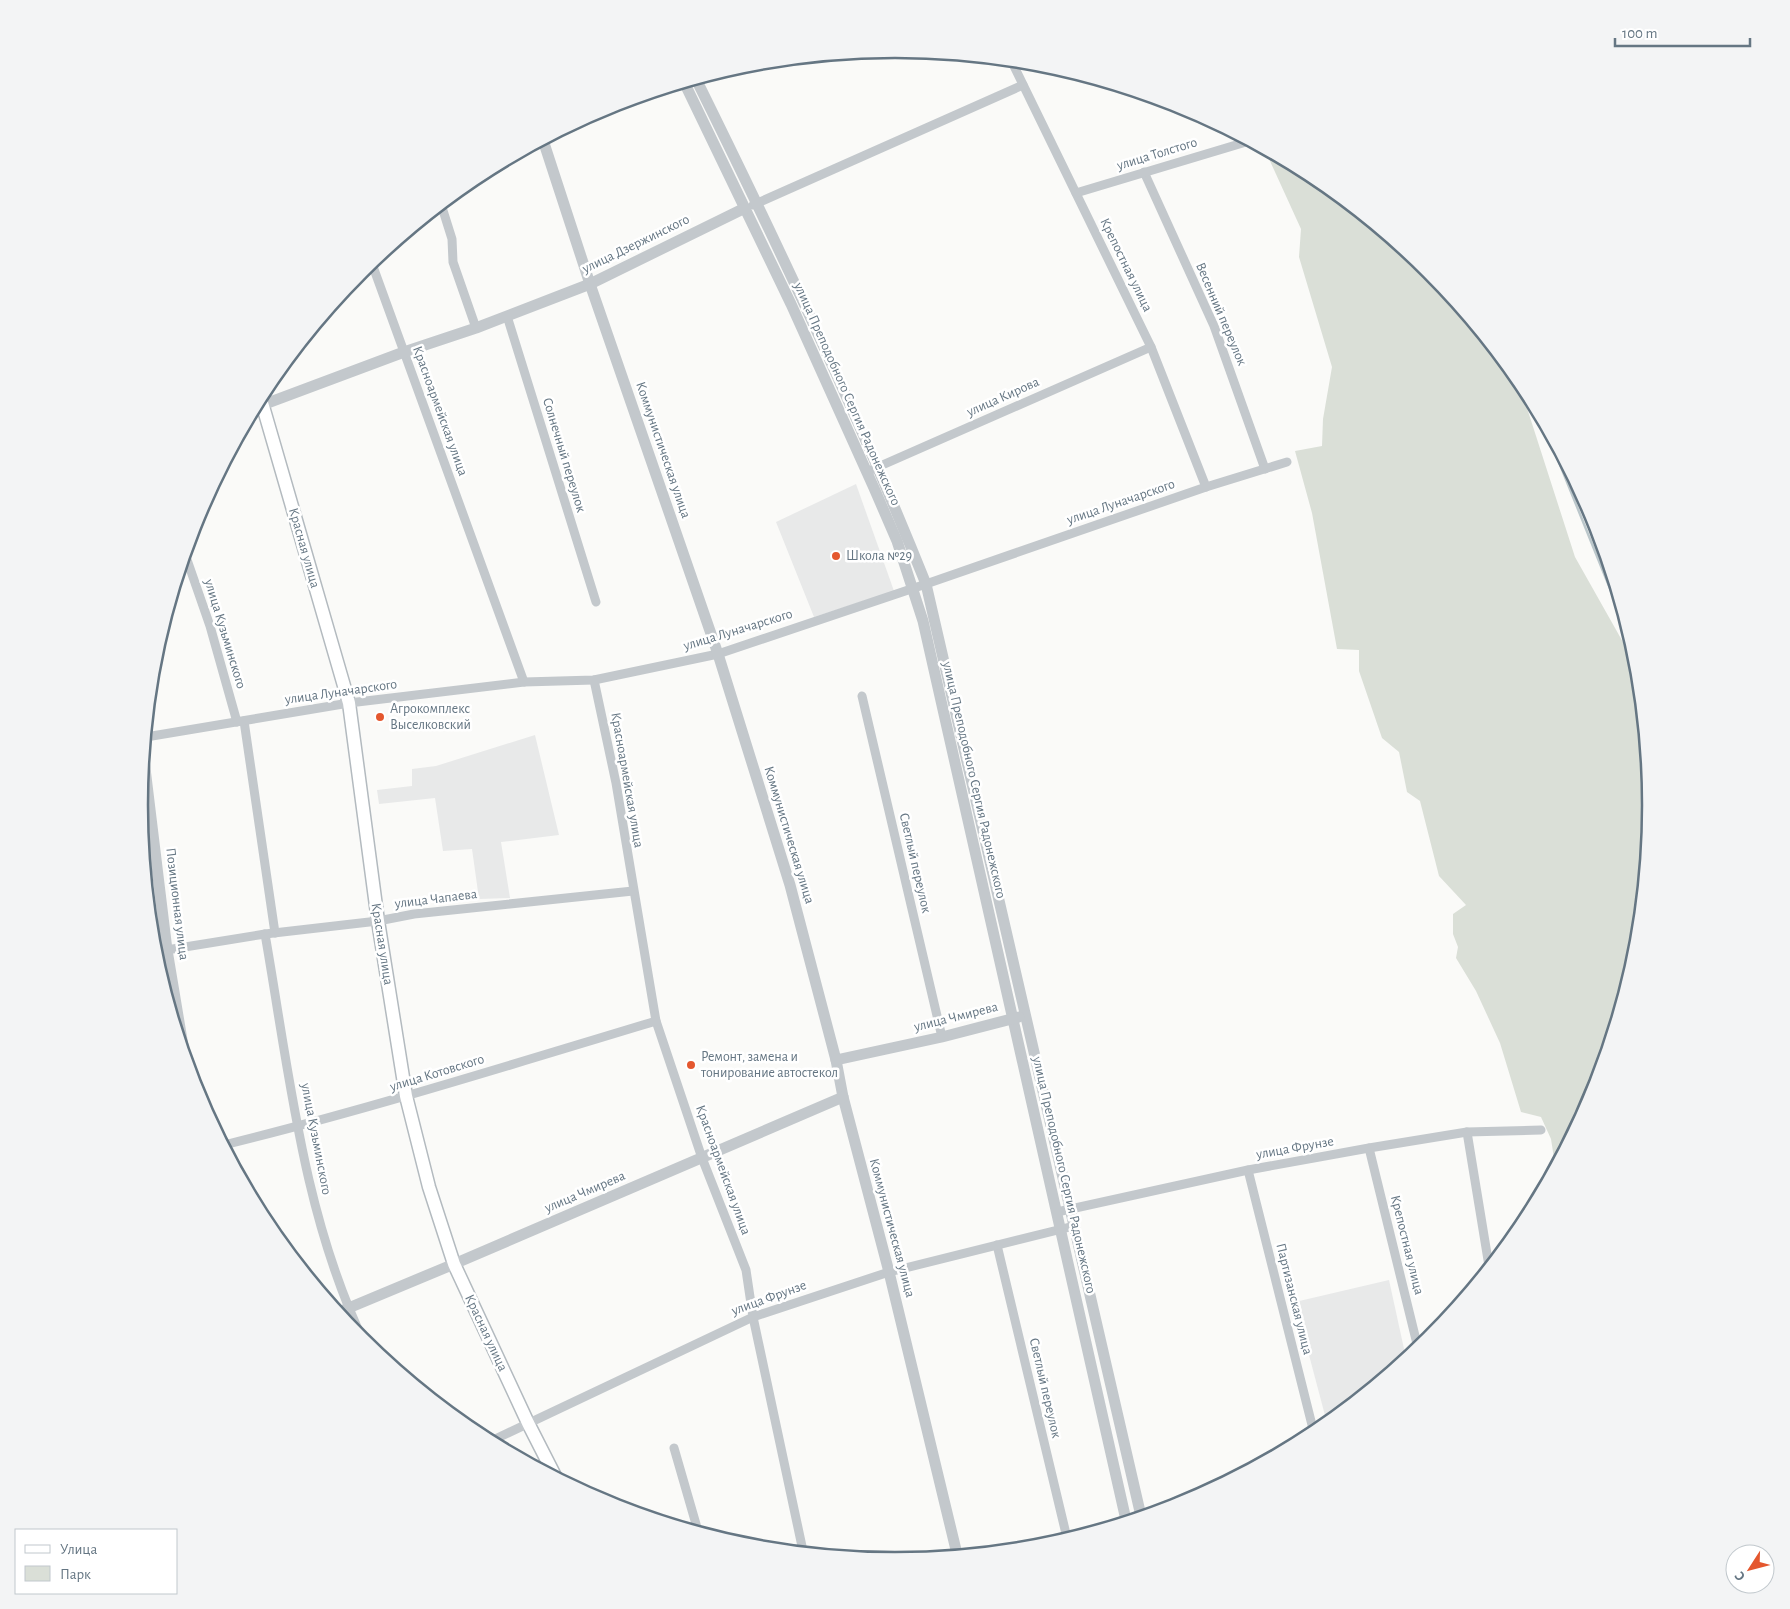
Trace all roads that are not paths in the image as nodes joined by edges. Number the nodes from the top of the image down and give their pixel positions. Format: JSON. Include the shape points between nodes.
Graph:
{"nodes":[{"id":1,"x":1015,"y":68,"type":"edge"},
{"id":2,"x":698,"y":84,"type":"edge"},
{"id":3,"x":1023,"y":85,"type":"junction"},
{"id":4,"x":687,"y":88,"type":"edge"},
{"id":5,"x":1241,"y":143,"type":"edge"},
{"id":6,"x":545,"y":146,"type":"edge"},
{"id":7,"x":1144,"y":172,"type":"junction"},
{"id":8,"x":1076,"y":193,"type":"junction"},
{"id":9,"x":757,"y":203,"type":"junction"},
{"id":10,"x":746,"y":208,"type":"junction"},
{"id":11,"x":443,"y":210,"type":"edge"},
{"id":12,"x":374,"y":269,"type":"edge"},
{"id":13,"x":590,"y":284,"type":"junction"},
{"id":14,"x":507,"y":316,"type":"junction"},
{"id":15,"x":476,"y":328,"type":"junction"},
{"id":16,"x":1151,"y":347,"type":"junction"},
{"id":17,"x":404,"y":352,"type":"junction"},
{"id":18,"x":267,"y":400,"type":"edge"},
{"id":19,"x":261,"y":410,"type":"edge"},
{"id":20,"x":1287,"y":462,"type":"dead end"},
{"id":21,"x":878,"y":467,"type":"junction"},
{"id":22,"x":1265,"y":469,"type":"junction"},
{"id":23,"x":867,"y":472,"type":"junction"},
{"id":24,"x":1206,"y":487,"type":"junction"},
{"id":25,"x":188,"y":563,"type":"edge"},
{"id":26,"x":926,"y":584,"type":"junction"},
{"id":27,"x":913,"y":588,"type":"junction"},
{"id":28,"x":596,"y":602,"type":"dead end"},
{"id":29,"x":718,"y":654,"type":"junction"},
{"id":30,"x":594,"y":680,"type":"junction"},
{"id":31,"x":524,"y":682,"type":"junction"},
{"id":32,"x":862,"y":696,"type":"dead end"},
{"id":33,"x":349,"y":702,"type":"junction"},
{"id":34,"x":240,"y":721,"type":"junction"},
{"id":35,"x":152,"y":736,"type":"edge"},
{"id":36,"x":148,"y":796,"type":"edge"},
{"id":37,"x":633,"y":891,"type":"junction"},
{"id":38,"x":378,"y":921,"type":"junction"},
{"id":39,"x":275,"y":933,"type":"junction"},
{"id":40,"x":266,"y":934,"type":"junction"},
{"id":41,"x":167,"y":950,"type":"junction"},
{"id":42,"x":162,"y":951,"type":"edge"},
{"id":43,"x":177,"y":1011,"type":"edge"},
{"id":44,"x":1025,"y":1016,"type":"junction"},
{"id":45,"x":1013,"y":1018,"type":"junction"},
{"id":46,"x":656,"y":1021,"type":"junction"},
{"id":47,"x":942,"y":1037,"type":"junction"},
{"id":48,"x":836,"y":1060,"type":"junction"},
{"id":49,"x":406,"y":1096,"type":"junction"},
{"id":50,"x":843,"y":1097,"type":"junction"},
{"id":51,"x":298,"y":1127,"type":"junction"},
{"id":52,"x":1541,"y":1130,"type":"dead end"},
{"id":53,"x":1467,"y":1132,"type":"junction"},
{"id":54,"x":230,"y":1144,"type":"edge"},
{"id":55,"x":1369,"y":1148,"type":"junction"},
{"id":56,"x":702,"y":1158,"type":"junction"},
{"id":57,"x":1248,"y":1170,"type":"junction"},
{"id":58,"x":1070,"y":1209,"type":"junction"},
{"id":59,"x":1057,"y":1212,"type":"junction"},
{"id":60,"x":1074,"y":1226,"type":"junction"},
{"id":61,"x":1061,"y":1228,"type":"junction"},
{"id":62,"x":996,"y":1245,"type":"junction"},
{"id":63,"x":1488,"y":1259,"type":"edge"},
{"id":64,"x":454,"y":1264,"type":"junction"},
{"id":65,"x":889,"y":1272,"type":"junction"},
{"id":66,"x":342,"y":1307,"type":"edge"},
{"id":67,"x":345,"y":1309,"type":"edge"},
{"id":68,"x":753,"y":1317,"type":"junction"},
{"id":69,"x":1416,"y":1340,"type":"edge"},
{"id":70,"x":528,"y":1423,"type":"junction"},
{"id":71,"x":1312,"y":1425,"type":"edge"},
{"id":72,"x":499,"y":1438,"type":"edge"},
{"id":73,"x":674,"y":1448,"type":"dead end"},
{"id":74,"x":550,"y":1466,"type":"edge"},
{"id":75,"x":1140,"y":1510,"type":"edge"},
{"id":76,"x":1125,"y":1515,"type":"edge"},
{"id":77,"x":696,"y":1524,"type":"edge"},
{"id":78,"x":1065,"y":1531,"type":"edge"},
{"id":79,"x":802,"y":1545,"type":"edge"},
{"id":80,"x":956,"y":1549,"type":"edge"}],
"edges":[{"from":1,"to":3,"type":"street","name":"Крепостная улица"},
{"from":2,"to":9,"type":"street","name":"улица Преподобного Сергия Радонежского"},
{"from":3,"to":8,"type":"street","name":"Крепостная улица"},
{"from":3,"to":9,"type":"street","name":"улица Дзержинского"},
{"from":4,"to":10,"type":"street","name":"улица Преподобного Сергия Радонежского"},
{"from":5,"to":7,"type":"street","name":"улица Толстого"},
{"from":6,"to":13,"type":"street","name":"Коммунистическая улица"},
{"from":7,"to":8,"type":"street","name":"улица Толстого"},
{"from":7,"to":22,"type":"street","name":"Весенний переулок","via":[[1214,326]]},
{"from":8,"to":16,"type":"street","name":"Крепостная улица"},
{"from":9,"to":10,"type":"street","name":"улица Дзержинского"},
{"from":9,"to":21,"type":"street","name":"улица Преподобного Сергия Радонежского"},
{"from":10,"to":13,"type":"street","name":"улица Дзержинского"},
{"from":10,"to":23,"type":"street","name":"улица Преподобного Сергия Радонежского"},
{"from":11,"to":15,"type":"street","via":[[452,239],[453,262]]},
{"from":12,"to":17,"type":"street","name":"Красноармейская улица"},
{"from":13,"to":14,"type":"street","name":"улица Дзержинского"},
{"from":13,"to":29,"type":"street","name":"Коммунистическая улица"},
{"from":14,"to":15,"type":"street","name":"улица Дзержинского"},
{"from":14,"to":28,"type":"street","name":"Солнечный переулок"},
{"from":15,"to":17,"type":"street","name":"улица Дзержинского"},
{"from":16,"to":21,"type":"street","name":"улица Кирова"},
{"from":16,"to":24,"type":"street","name":"Крепостная улица"},
{"from":17,"to":18,"type":"street","name":"улица Дзержинского"},
{"from":17,"to":31,"type":"street","name":"Красноармейская улица"},
{"from":19,"to":33,"type":"main road","name":"Красная улица"},
{"from":20,"to":22,"type":"street","name":"улица Луначарского"},
{"from":21,"to":23,"type":"street","name":"улица Кирова"},
{"from":21,"to":26,"type":"street","name":"улица Преподобного Сергия Радонежского"},
{"from":22,"to":24,"type":"street","name":"улица Луначарского"},
{"from":23,"to":27,"type":"street","name":"улица Преподобного Сергия Радонежского"},
{"from":24,"to":26,"type":"street","name":"улица Луначарского"},
{"from":25,"to":34,"type":"street","name":"улица Кузьминского"},
{"from":26,"to":27,"type":"street","name":"улица Луначарского"},
{"from":26,"to":44,"type":"street","name":"улица Преподобного Сергия Радонежского"},
{"from":27,"to":29,"type":"street","name":"улица Луначарского"},
{"from":27,"to":45,"type":"street","name":"улица Преподобного Сергия Радонежского","via":[[924,621]]},
{"from":29,"to":30,"type":"street","name":"улица Луначарского"},
{"from":29,"to":48,"type":"street","name":"Коммунистическая улица","via":[[790,885]]},
{"from":30,"to":31,"type":"street","name":"улица Луначарского"},
{"from":30,"to":37,"type":"street","name":"Красноармейская улица","via":[[616,784]]},
{"from":31,"to":33,"type":"street","name":"улица Луначарского"},
{"from":32,"to":47,"type":"street","name":"Светлый переулок"},
{"from":33,"to":34,"type":"street","name":"улица Луначарского"},
{"from":33,"to":38,"type":"main road","name":"Красная улица"},
{"from":34,"to":35,"type":"street","name":"улица Луначарского"},
{"from":34,"to":39,"type":"street","name":"улица Кузьминского"},
{"from":36,"to":41,"type":"street","name":"Позиционная улица"},
{"from":37,"to":38,"type":"street","name":"улица Чапаева","via":[[414,914]]},
{"from":37,"to":46,"type":"street","name":"Красноармейская улица"},
{"from":38,"to":39,"type":"street","name":"улица Чапаева"},
{"from":38,"to":49,"type":"main road","name":"Красная улица"},
{"from":39,"to":40,"type":"street","name":"улица Чапаева"},
{"from":40,"to":41,"type":"street","name":"улица Чапаева"},
{"from":40,"to":51,"type":"street","name":"улица Кузьминского"},
{"from":41,"to":42,"type":"street","name":"улица Чапаева"},
{"from":41,"to":43,"type":"street","name":"Позиционная улица"},
{"from":44,"to":45,"type":"street","name":"улица Чмирева"},
{"from":44,"to":58,"type":"street","name":"улица Преподобного Сергия Радонежского"},
{"from":45,"to":47,"type":"street","name":"улица Чмирева"},
{"from":45,"to":59,"type":"street","name":"улица Преподобного Сергия Радонежского"},
{"from":46,"to":49,"type":"street","name":"улица Котовского"},
{"from":46,"to":56,"type":"street","name":"Красноармейская улица"},
{"from":47,"to":48,"type":"street","name":"улица Чмирева"},
{"from":48,"to":50,"type":"street","name":"Коммунистическая улица"},
{"from":49,"to":51,"type":"street","name":"улица Котовского"},
{"from":49,"to":64,"type":"main road","name":"Красная улица","via":[[429,1187]]},
{"from":50,"to":56,"type":"street","name":"улица Чмирева"},
{"from":50,"to":65,"type":"street","name":"Коммунистическая улица"},
{"from":51,"to":54,"type":"street","name":"улица Котовского"},
{"from":51,"to":66,"type":"street","name":"улица Кузьминского"},
{"from":52,"to":53,"type":"street","name":"улица Фрунзе"},
{"from":53,"to":55,"type":"street","name":"улица Фрунзе"},
{"from":53,"to":63,"type":"street"},
{"from":55,"to":57,"type":"street","name":"улица Фрунзе"},
{"from":55,"to":69,"type":"street","name":"Крепостная улица"},
{"from":56,"to":64,"type":"street","name":"улица Чмирева"},
{"from":56,"to":68,"type":"street","name":"Красноармейская улица","via":[[746,1270]]},
{"from":57,"to":58,"type":"street","name":"улица Фрунзе"},
{"from":57,"to":71,"type":"street","name":"Партизанская улица"},
{"from":58,"to":59,"type":"street","name":"улица Фрунзе"},
{"from":58,"to":60,"type":"street","name":"улица Преподобного Сергия Радонежского"},
{"from":59,"to":61,"type":"street","name":"улица Преподобного Сергия Радонежского"},
{"from":60,"to":61,"type":"street","name":"улица Фрунзе"},
{"from":60,"to":75,"type":"street","name":"улица Преподобного Сергия Радонежского"},
{"from":61,"to":62,"type":"street","name":"улица Фрунзе"},
{"from":61,"to":76,"type":"street","name":"улица Преподобного Сергия Радонежского"},
{"from":62,"to":65,"type":"street","name":"улица Фрунзе"},
{"from":62,"to":78,"type":"street","name":"Светлый переулок"},
{"from":64,"to":67,"type":"street","name":"улица Чмирева"},
{"from":64,"to":70,"type":"main road","name":"Красная улица"},
{"from":65,"to":68,"type":"street","name":"улица Фрунзе"},
{"from":65,"to":80,"type":"street","name":"Коммунистическая улица"},
{"from":68,"to":70,"type":"street","name":"улица Фрунзе"},
{"from":68,"to":79,"type":"street","name":"Красноармейская улица"},
{"from":70,"to":72,"type":"street","name":"улица Фрунзе"},
{"from":70,"to":74,"type":"main road","name":"Красная улица"},
{"from":73,"to":77,"type":"street"}]}
